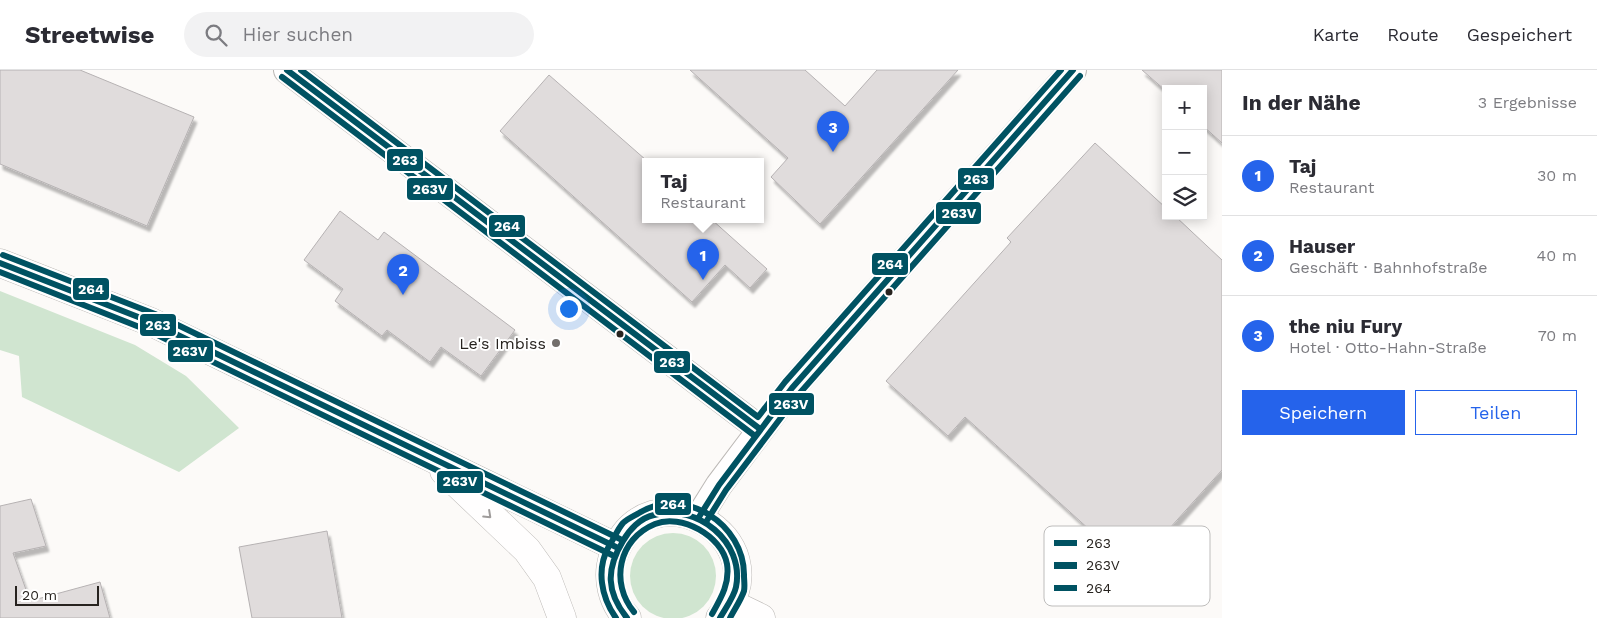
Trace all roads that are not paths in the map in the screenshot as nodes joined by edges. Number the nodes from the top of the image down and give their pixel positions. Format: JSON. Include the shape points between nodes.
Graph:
{"nodes":[{"id":1,"x":287,"y":70,"type":"edge"},
{"id":2,"x":1073,"y":70,"type":"edge"},
{"id":3,"x":0,"y":263,"type":"edge"},
{"id":4,"x":760,"y":429,"type":"junction"},
{"id":5,"x":429,"y":456,"type":"junction"},
{"id":6,"x":699,"y":517,"type":"junction"},
{"id":7,"x":616,"y":547,"type":"junction"},
{"id":8,"x":725,"y":611,"type":"edge"},
{"id":9,"x":562,"y":618,"type":"edge"},
{"id":10,"x":627,"y":618,"type":"edge"},
{"id":11,"x":761,"y":618,"type":"edge"}],
"edges":[{"from":1,"to":4,"type":"street"},
{"from":2,"to":4,"type":"street","via":[[792,388]]},
{"from":3,"to":5,"type":"street","via":[[151,322]]},
{"from":4,"to":6,"type":"street"},
{"from":5,"to":7,"type":"street"},
{"from":5,"to":9,"type":"street","one_way":true,"via":[[527,550],[548,578]]},
{"from":6,"to":7,"type":"street","via":[[668,512],[652,516],[625,534]]},
{"from":6,"to":8,"type":"street","via":[[714,526],[733,554],[737,570],[736,587]]},
{"from":7,"to":10,"type":"street","via":[[610,580],[614,597]]},
{"from":8,"to":11,"type":"street"}]}
